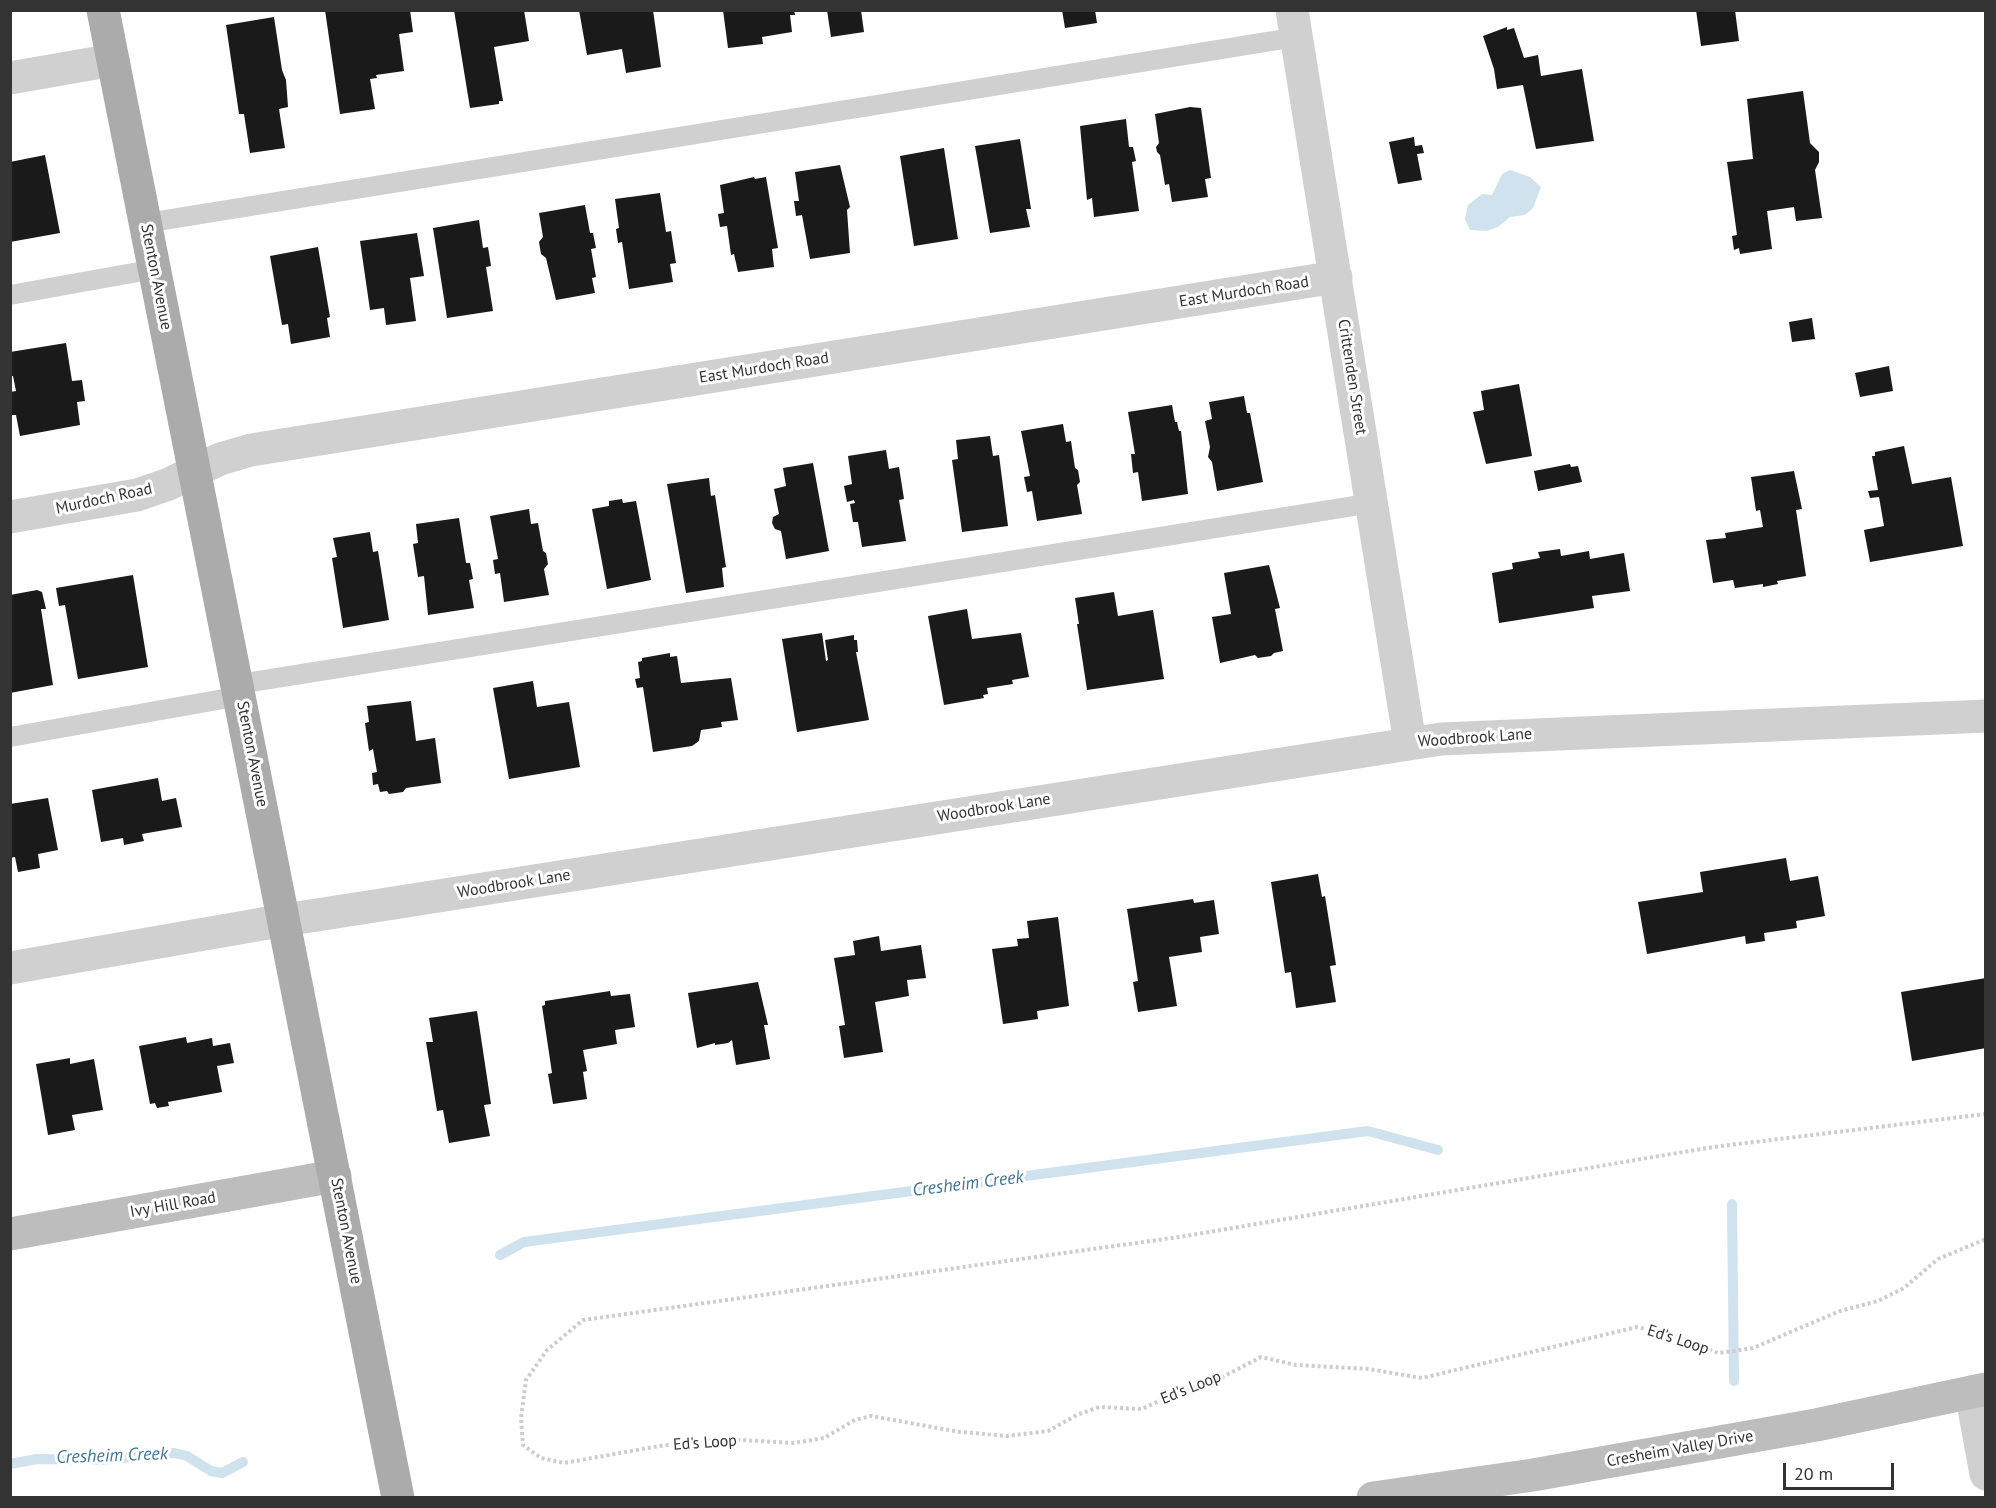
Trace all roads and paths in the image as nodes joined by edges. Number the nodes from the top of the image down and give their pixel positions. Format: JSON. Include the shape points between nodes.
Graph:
{"nodes":[{"id":1,"x":103,"y":10,"type":"edge"},
{"id":2,"x":1295,"y":24,"type":"edge"},
{"id":3,"x":113,"y":60,"type":"junction"},
{"id":4,"x":10,"y":78,"type":"edge"},
{"id":5,"x":146,"y":223,"type":"junction"},
{"id":6,"x":155,"y":269,"type":"junction"},
{"id":7,"x":1336,"y":277,"type":"junction"},
{"id":8,"x":10,"y":295,"type":"edge"},
{"id":9,"x":195,"y":472,"type":"junction"},
{"id":10,"x":1372,"y":503,"type":"junction"},
{"id":11,"x":10,"y":517,"type":"edge"},
{"id":12,"x":239,"y":690,"type":"junction"},
{"id":13,"x":1986,"y":716,"type":"edge"},
{"id":14,"x":10,"y":737,"type":"edge"},
{"id":15,"x":1410,"y":743,"type":"junction"},
{"id":16,"x":285,"y":920,"type":"junction"},
{"id":17,"x":10,"y":968,"type":"edge"},
{"id":18,"x":1986,"y":1114,"type":"edge"},
{"id":19,"x":335,"y":1176,"type":"junction"},
{"id":20,"x":10,"y":1234,"type":"edge"},
{"id":21,"x":1986,"y":1239,"type":"edge"},
{"id":22,"x":1978,"y":1390,"type":"edge"},
{"id":23,"x":1986,"y":1474,"type":"edge"},
{"id":24,"x":398,"y":1497,"type":"edge"},
{"id":25,"x":1373,"y":1497,"type":"edge"}],
"edges":[{"from":1,"to":3,"type":"main road","name":"Stenton Avenue"},
{"from":2,"to":5,"type":"lane"},
{"from":2,"to":7,"type":"street","name":"Crittenden Street"},
{"from":3,"to":4,"type":"street"},
{"from":3,"to":5,"type":"main road","name":"Stenton Avenue"},
{"from":5,"to":6,"type":"main road","name":"Stenton Avenue"},
{"from":6,"to":8,"type":"lane"},
{"from":6,"to":9,"type":"main road","name":"Stenton Avenue"},
{"from":7,"to":9,"type":"street","name":"East Murdoch Road","via":[[251,450]]},
{"from":7,"to":10,"type":"street","name":"Crittenden Street"},
{"from":9,"to":11,"type":"street","name":"Murdoch Road","via":[[137,495]]},
{"from":9,"to":12,"type":"main road","name":"Stenton Avenue"},
{"from":10,"to":12,"type":"lane"},
{"from":10,"to":15,"type":"street","name":"Crittenden Street"},
{"from":12,"to":14,"type":"lane"},
{"from":12,"to":16,"type":"main road","name":"Stenton Avenue"},
{"from":13,"to":15,"type":"street","name":"Woodbrook Lane","via":[[1473,736]]},
{"from":15,"to":16,"type":"street","name":"Woodbrook Lane"},
{"from":16,"to":17,"type":"street","name":"Woodbrook Lane"},
{"from":16,"to":19,"type":"main road","name":"Stenton Avenue"},
{"from":18,"to":21,"type":"path","name":"Ed's Loop","via":[[1713,1147],[1179,1237],[583,1320],[547,1350],[526,1380],[521,1418],[523,1444],[541,1458],[564,1463],[723,1439],[794,1443],[824,1438],[855,1420],[871,1416],[1007,1436],[1048,1431],[1099,1407],[1142,1409],[1211,1383],[1260,1357],[1296,1365],[1370,1369],[1422,1378],[1637,1327],[1672,1335],[1718,1353],[1734,1352],[1753,1348],[1840,1311],[1878,1301],[1904,1288],[1938,1259]]},
{"from":19,"to":20,"type":"main road","name":"Ivy Hill Road"},
{"from":19,"to":24,"type":"main road","name":"Stenton Avenue"},
{"from":22,"to":23,"type":"street"},
{"from":22,"to":25,"type":"main road","name":"Cresheim Valley Drive","via":[[1815,1425],[1533,1475]]}]}
